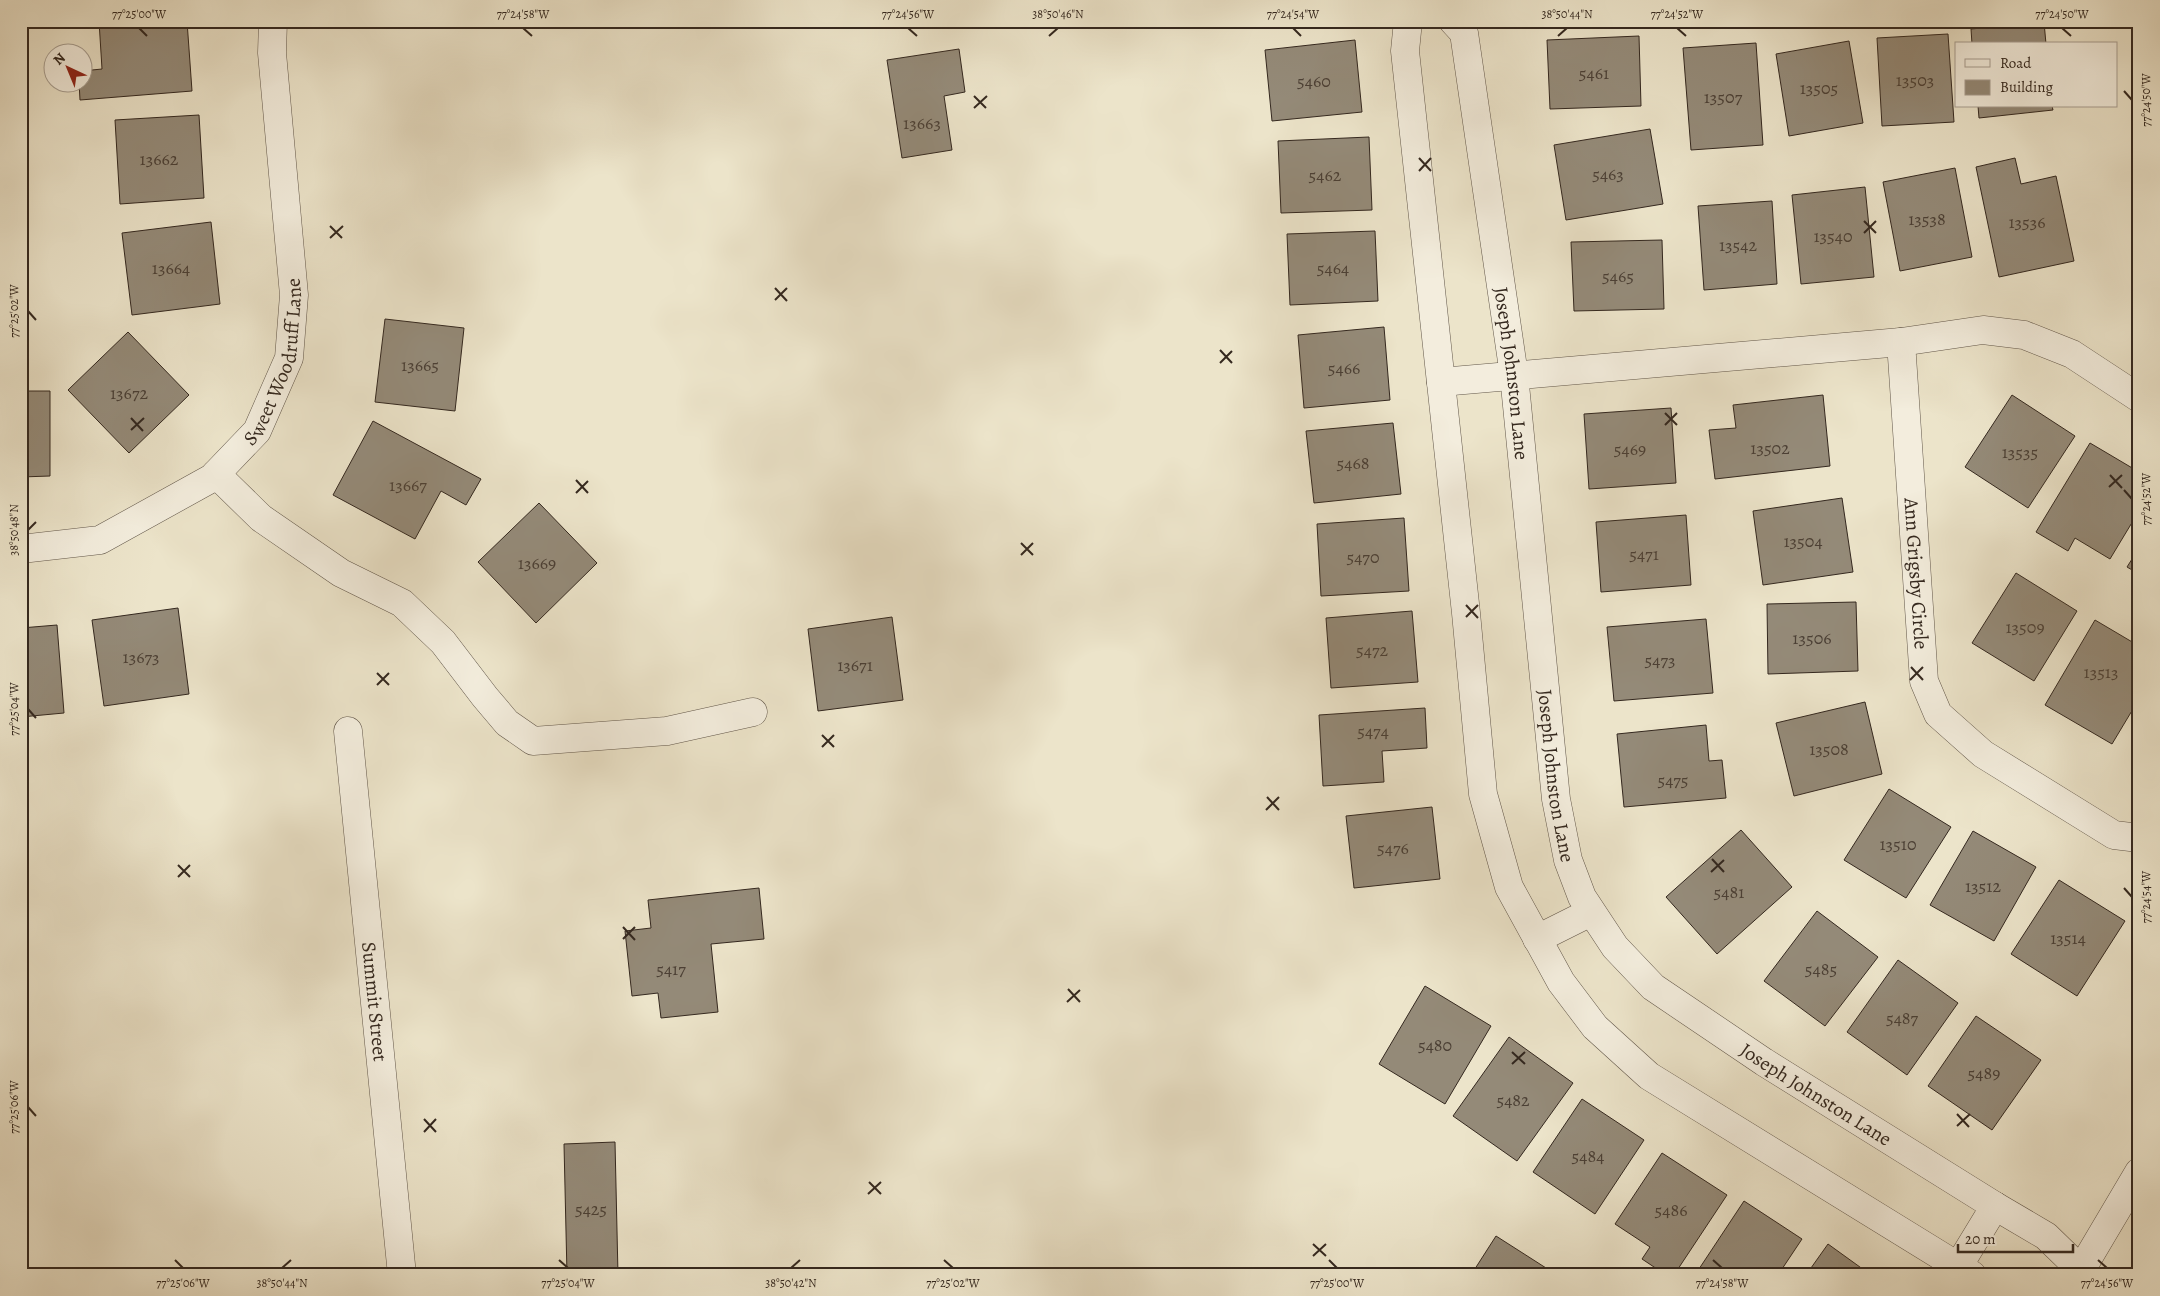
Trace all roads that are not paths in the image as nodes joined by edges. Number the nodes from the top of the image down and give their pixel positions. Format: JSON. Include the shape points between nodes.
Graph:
{"nodes":[{"id":1,"x":273,"y":21,"type":"edge"},
{"id":2,"x":1408,"y":21,"type":"edge"},
{"id":3,"x":1453,"y":21,"type":"edge"},
{"id":4,"x":1901,"y":342,"type":"junction"},
{"id":5,"x":1514,"y":375,"type":"junction"},
{"id":6,"x":1441,"y":382,"type":"junction"},
{"id":7,"x":2139,"y":398,"type":"edge"},
{"id":8,"x":216,"y":474,"type":"junction"},
{"id":9,"x":21,"y":548,"type":"edge"},
{"id":10,"x":753,"y":712,"type":"dead end"},
{"id":11,"x":348,"y":730,"type":"dead end"},
{"id":12,"x":2139,"y":838,"type":"edge"},
{"id":13,"x":1591,"y":912,"type":"junction"},
{"id":14,"x":1538,"y":939,"type":"junction"},
{"id":15,"x":2139,"y":1172,"type":"edge"},
{"id":16,"x":1995,"y":1206,"type":"junction"},
{"id":17,"x":1961,"y":1272,"type":"edge"},
{"id":18,"x":2079,"y":1274,"type":"edge"},
{"id":19,"x":402,"y":1275,"type":"edge"}],
"edges":[{"from":1,"to":8,"type":"street","name":"Sweet Woodruff Lane","via":[[272,53],[294,295],[288,358],[257,431]]},
{"from":2,"to":6,"type":"street","via":[[1405,51]]},
{"from":3,"to":5,"type":"street","name":"Joseph Johnston Lane","via":[[1464,33]]},
{"from":4,"to":5,"type":"street"},
{"from":4,"to":7,"type":"street","via":[[1983,330],[2024,335],[2072,354]]},
{"from":4,"to":12,"type":"street","name":"Ann Grigsby Circle","via":[[1924,681],[1938,714],[1991,759],[2114,835]]},
{"from":5,"to":6,"type":"street"},
{"from":5,"to":13,"type":"street","name":"Joseph Johnston Lane","via":[[1556,799],[1568,860]]},
{"from":6,"to":14,"type":"street","via":[[1483,794],[1509,887]]},
{"from":8,"to":9,"type":"street","name":"Sweet Woodruff Lane","via":[[100,540]]},
{"from":8,"to":10,"type":"street","via":[[262,518],[341,573],[402,603],[443,642],[507,723],[533,741],[667,731]]},
{"from":11,"to":19,"type":"street","name":"Summit Street"},
{"from":13,"to":14,"type":"street"},
{"from":13,"to":16,"type":"street","name":"Joseph Johnston Lane","via":[[1615,947],[1653,987],[1764,1062]]},
{"from":14,"to":17,"type":"street","via":[[1561,982],[1595,1027],[1649,1076]]},
{"from":15,"to":18,"type":"street"},
{"from":16,"to":17,"type":"street"},
{"from":16,"to":18,"type":"street","name":"Joseph Johnston Lane","via":[[2046,1236]]}]}
